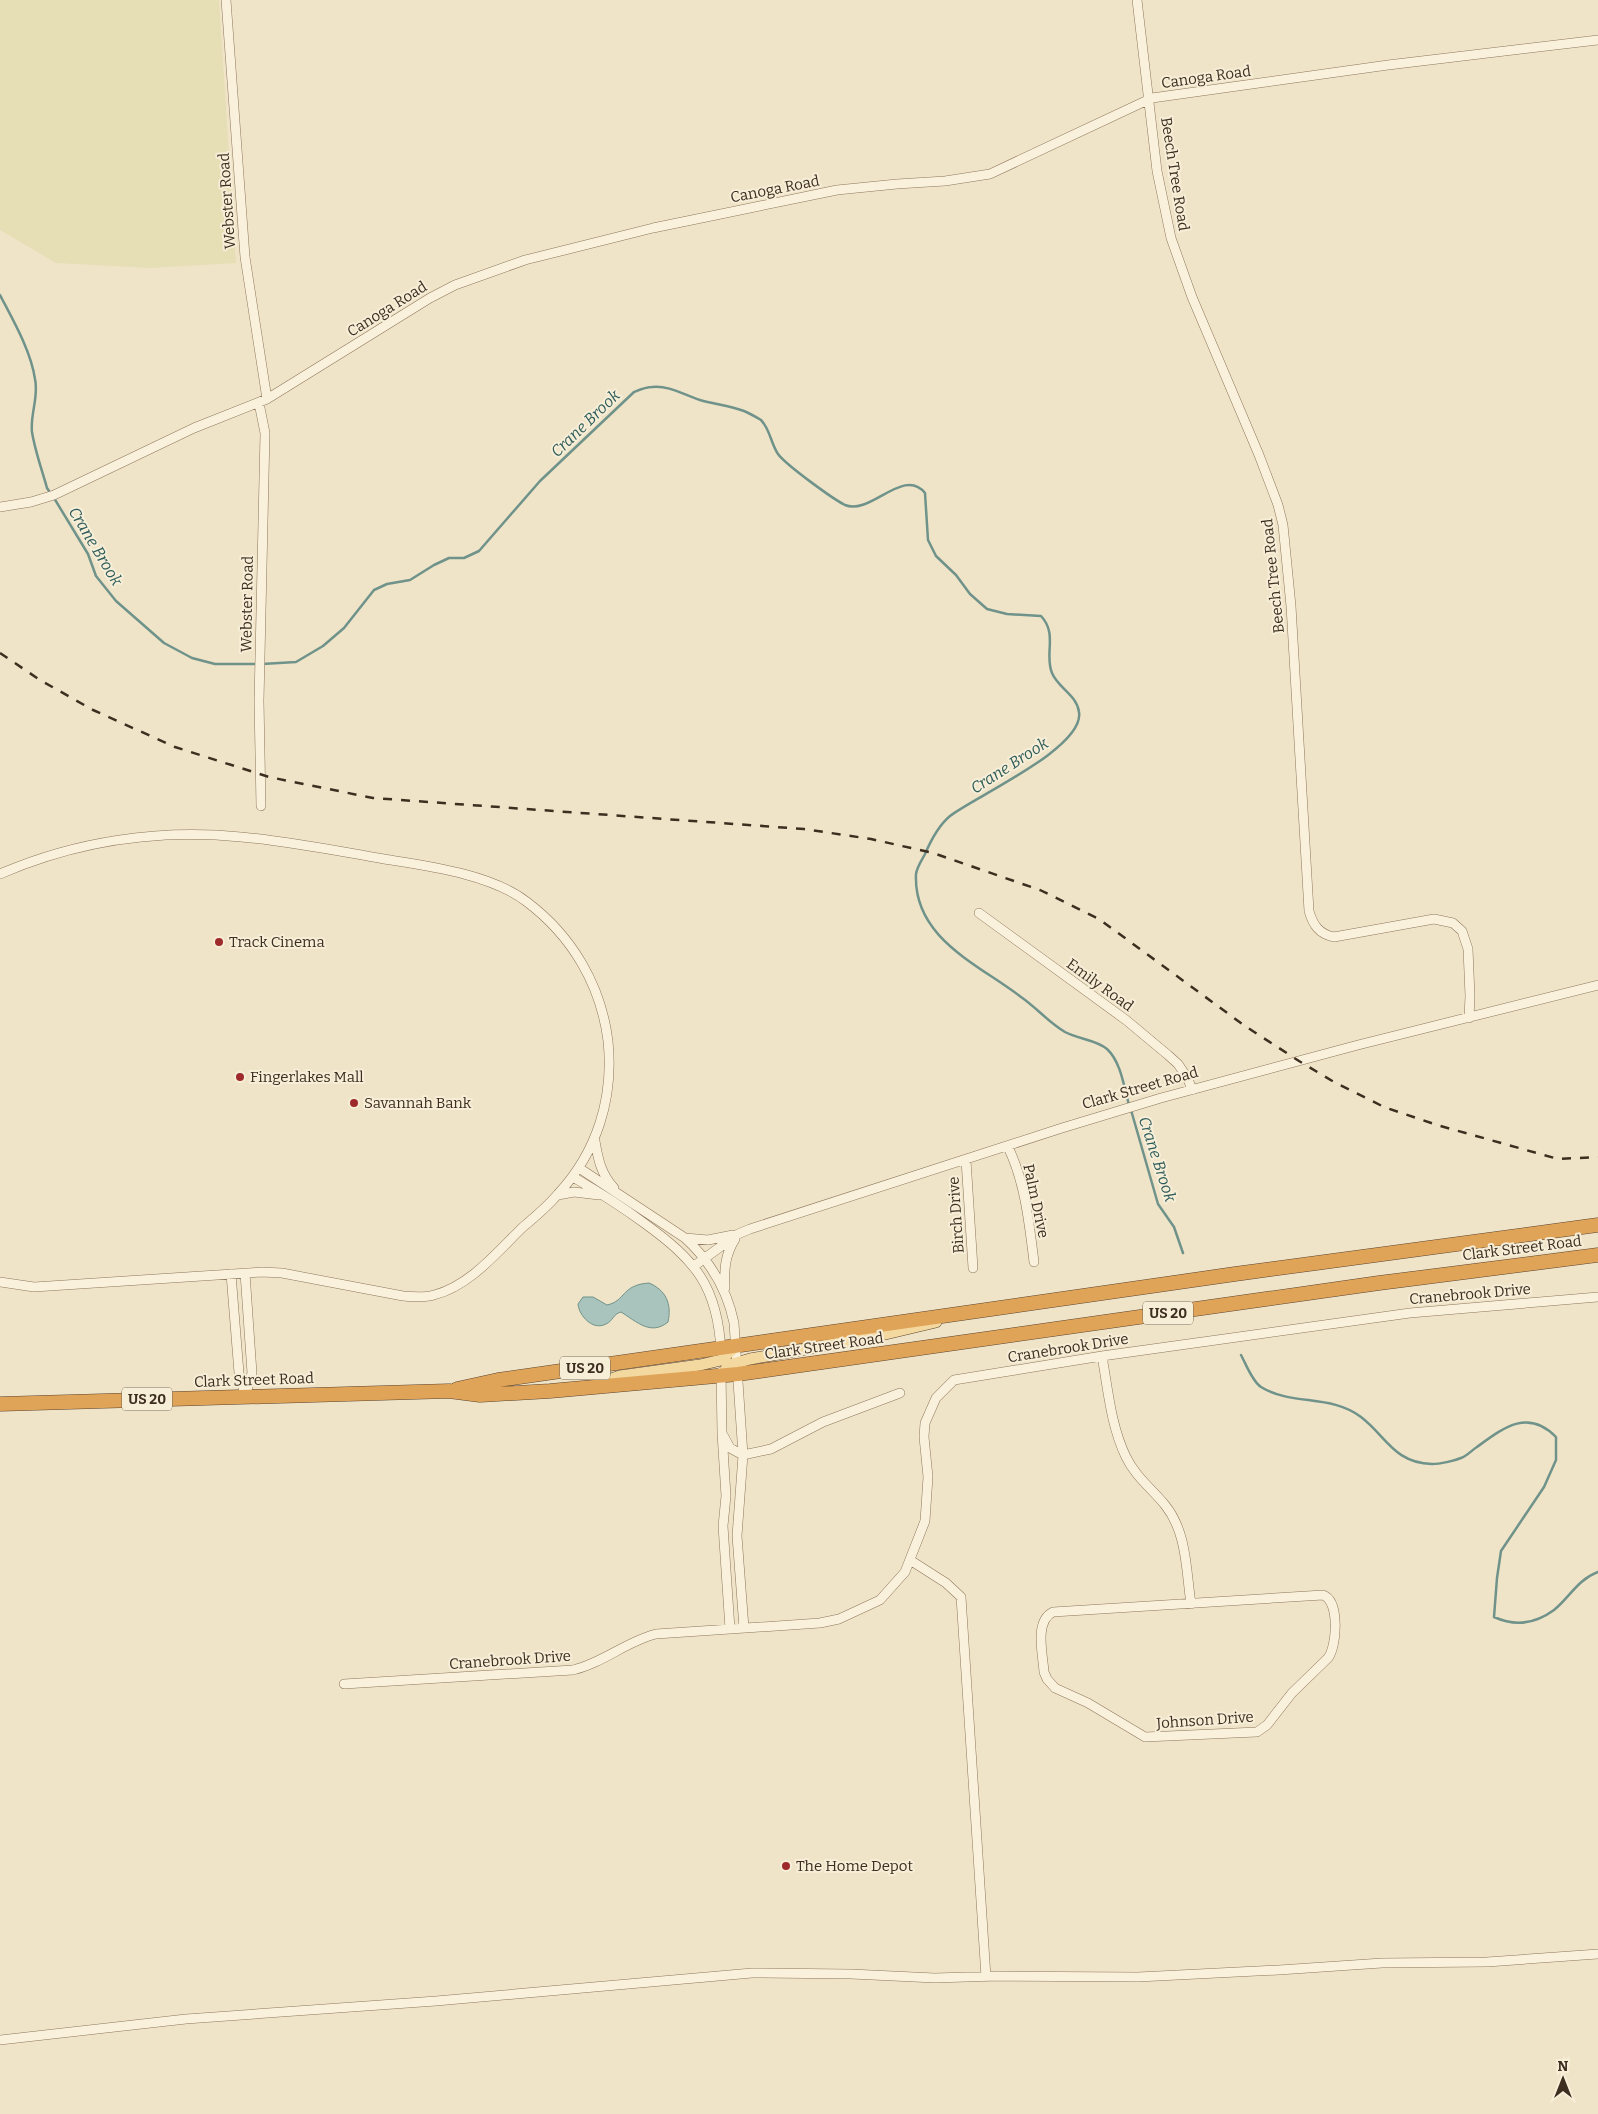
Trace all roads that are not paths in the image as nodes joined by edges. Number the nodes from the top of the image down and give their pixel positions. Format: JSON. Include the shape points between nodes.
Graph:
{"nodes":[{"id":1,"x":226,"y":0,"type":"edge"},
{"id":2,"x":1137,"y":0,"type":"edge"},
{"id":3,"x":1598,"y":40,"type":"edge"},
{"id":4,"x":1149,"y":99,"type":"junction"},
{"id":5,"x":263,"y":401,"type":"junction"},
{"id":6,"x":0,"y":507,"type":"edge"},
{"id":7,"x":261,"y":806,"type":"dead end"},
{"id":8,"x":0,"y":874,"type":"edge"},
{"id":9,"x":979,"y":913,"type":"dead end"},
{"id":10,"x":1598,"y":985,"type":"edge"},
{"id":11,"x":1469,"y":1018,"type":"junction"},
{"id":12,"x":1192,"y":1090,"type":"junction"},
{"id":13,"x":595,"y":1141,"type":"junction"},
{"id":14,"x":1008,"y":1146,"type":"junction"},
{"id":15,"x":966,"y":1160,"type":"junction"},
{"id":16,"x":579,"y":1168,"type":"junction"},
{"id":17,"x":573,"y":1177,"type":"junction"},
{"id":18,"x":558,"y":1195,"type":"junction"},
{"id":19,"x":621,"y":1195,"type":"junction"},
{"id":20,"x":603,"y":1196,"type":"junction"},
{"id":21,"x":1598,"y":1225,"type":"edge"},
{"id":22,"x":738,"y":1234,"type":"junction"},
{"id":23,"x":685,"y":1238,"type":"junction"},
{"id":24,"x":1598,"y":1255,"type":"edge"},
{"id":25,"x":704,"y":1259,"type":"junction"},
{"id":26,"x":1034,"y":1262,"type":"dead end"},
{"id":27,"x":694,"y":1266,"type":"junction"},
{"id":28,"x":973,"y":1268,"type":"dead end"},
{"id":29,"x":245,"y":1273,"type":"junction"},
{"id":30,"x":231,"y":1274,"type":"junction"},
{"id":31,"x":0,"y":1282,"type":"edge"},
{"id":32,"x":725,"y":1293,"type":"junction"},
{"id":33,"x":1598,"y":1297,"type":"edge"},
{"id":34,"x":979,"y":1310,"type":"junction"},
{"id":35,"x":736,"y":1346,"type":"junction"},
{"id":36,"x":721,"y":1354,"type":"junction"},
{"id":37,"x":1102,"y":1356,"type":"junction"},
{"id":38,"x":737,"y":1368,"type":"junction"},
{"id":39,"x":721,"y":1376,"type":"junction"},
{"id":40,"x":584,"y":1389,"type":"junction"},
{"id":41,"x":449,"y":1392,"type":"junction"},
{"id":42,"x":900,"y":1393,"type":"dead end"},
{"id":43,"x":245,"y":1397,"type":"junction"},
{"id":44,"x":0,"y":1404,"type":"edge"},
{"id":45,"x":722,"y":1433,"type":"junction"},
{"id":46,"x":743,"y":1455,"type":"junction"},
{"id":47,"x":910,"y":1560,"type":"junction"},
{"id":48,"x":1190,"y":1604,"type":"junction"},
{"id":49,"x":744,"y":1628,"type":"junction"},
{"id":50,"x":730,"y":1629,"type":"junction"},
{"id":51,"x":344,"y":1684,"type":"dead end"},
{"id":52,"x":1598,"y":1954,"type":"edge"},
{"id":53,"x":986,"y":1977,"type":"junction"},
{"id":54,"x":0,"y":2040,"type":"edge"}],
"edges":[{"from":1,"to":5,"type":"street","name":"Webster Road","via":[[245,257]]},
{"from":2,"to":4,"type":"street","name":"Beech Tree Road"},
{"from":3,"to":4,"type":"street","name":"Canoga Road"},
{"from":4,"to":5,"type":"street","name":"Canoga Road","via":[[990,174],[837,190],[601,240],[493,270],[430,298]]},
{"from":4,"to":11,"type":"street","name":"Beech Tree Road","via":[[1157,171],[1176,254],[1260,455],[1284,525],[1312,922],[1322,934],[1334,937],[1434,919],[1453,923],[1462,931],[1468,948]]},
{"from":5,"to":6,"type":"street","name":"Canoga Road","via":[[194,428],[54,495]]},
{"from":5,"to":7,"type":"street","name":"Webster Road","via":[[259,678]]},
{"from":8,"to":13,"type":"street","via":[[63,851],[108,841],[202,834],[277,841],[430,867],[465,874],[501,888],[525,900],[569,943],[596,990],[610,1063],[606,1098]]},
{"from":9,"to":12,"type":"street","name":"Emily Road","via":[[1126,1020],[1178,1064]]},
{"from":10,"to":11,"type":"street","name":"Clark Street Road"},
{"from":11,"to":12,"type":"street","name":"Clark Street Road"},
{"from":12,"to":14,"type":"street","name":"Clark Street Road"},
{"from":13,"to":16,"type":"street"},
{"from":13,"to":19,"type":"street","via":[[603,1172]]},
{"from":14,"to":15,"type":"street","name":"Clark Street Road"},
{"from":14,"to":26,"type":"street","name":"Palm Drive","via":[[1023,1192]]},
{"from":15,"to":22,"type":"street","name":"Clark Street Road"},
{"from":15,"to":28,"type":"street","name":"Birch Drive"},
{"from":16,"to":17,"type":"street"},
{"from":16,"to":19,"type":"street"},
{"from":17,"to":18,"type":"street"},
{"from":17,"to":20,"type":"street"},
{"from":18,"to":20,"type":"street","via":[[574,1192]]},
{"from":18,"to":29,"type":"street","via":[[472,1274],[454,1287],[434,1295],[402,1296],[282,1273]]},
{"from":19,"to":23,"type":"street"},
{"from":20,"to":27,"type":"street","via":[[668,1240]]},
{"from":21,"to":34,"type":"highway","number":"US 20"},
{"from":22,"to":23,"type":"street","via":[[708,1240]]},
{"from":22,"to":25,"type":"street","name":"Clark Street Road"},
{"from":22,"to":32,"type":"street","via":[[726,1257]]},
{"from":23,"to":25,"type":"street"},
{"from":24,"to":38,"type":"highway","name":"Clark Street Road","number":"US 20"},
{"from":25,"to":27,"type":"street","name":"Clark Street Road"},
{"from":25,"to":32,"type":"street","via":[[716,1273]]},
{"from":27,"to":36,"type":"street","via":[[713,1304]]},
{"from":29,"to":30,"type":"street"},
{"from":29,"to":43,"type":"street","via":[[252,1373]]},
{"from":30,"to":31,"type":"street","via":[[34,1287]]},
{"from":30,"to":43,"type":"street","via":[[239,1373]]},
{"from":32,"to":35,"type":"street","via":[[734,1323]]},
{"from":33,"to":37,"type":"street","name":"Cranebrook Drive","via":[[1410,1313]]},
{"from":34,"to":35,"type":"highway","number":"US 20"},
{"from":34,"to":38,"type":"main road","via":[[916,1328]]},
{"from":35,"to":36,"type":"highway","name":"Clark Street Road","number":"US 20"},
{"from":35,"to":38,"type":"street"},
{"from":36,"to":39,"type":"street"},
{"from":36,"to":40,"type":"main road","via":[[700,1365],[620,1376]]},
{"from":36,"to":41,"type":"highway","name":"Clark Street Road","number":"US 20","via":[[498,1380]]},
{"from":37,"to":47,"type":"street","name":"Cranebrook Drive","via":[[954,1380],[936,1398],[924,1423],[928,1477],[925,1521]]},
{"from":37,"to":48,"type":"street","via":[[1115,1425],[1126,1458],[1165,1505],[1179,1529]]},
{"from":38,"to":39,"type":"highway","name":"Clark Street Road","number":"US 20"},
{"from":38,"to":46,"type":"street"},
{"from":39,"to":40,"type":"highway","name":"Clark Street Road","number":"US 20"},
{"from":39,"to":45,"type":"street"},
{"from":40,"to":41,"type":"highway","name":"Clark Street Road","number":"US 20","via":[[480,1394]]},
{"from":41,"to":43,"type":"highway","name":"Clark Street Road","number":"US 20"},
{"from":42,"to":46,"type":"street","via":[[823,1422],[771,1449]]},
{"from":43,"to":44,"type":"highway","name":"Clark Street Road","number":"US 20"},
{"from":45,"to":46,"type":"street","via":[[730,1448]]},
{"from":45,"to":50,"type":"street","via":[[726,1496],[723,1526]]},
{"from":46,"to":49,"type":"street","via":[[737,1536]]},
{"from":47,"to":49,"type":"street","name":"Cranebrook Drive","via":[[905,1572],[880,1600],[839,1619]]},
{"from":47,"to":53,"type":"street","via":[[946,1583],[961,1597]]},
{"from":48,"to":48,"type":"street","name":"Johnson Drive","via":[[1326,1596],[1334,1613],[1333,1652],[1257,1732],[1145,1737],[1088,1703],[1055,1688],[1044,1672],[1043,1623],[1053,1612]]},
{"from":49,"to":50,"type":"street","name":"Cranebrook Drive"},
{"from":50,"to":51,"type":"street","name":"Cranebrook Drive","via":[[674,1632],[642,1638],[603,1659],[573,1670]]},
{"from":52,"to":53,"type":"street","via":[[1486,1962],[1382,1963],[1138,1976]]},
{"from":53,"to":54,"type":"street","via":[[752,1973],[186,2019]]}]}
